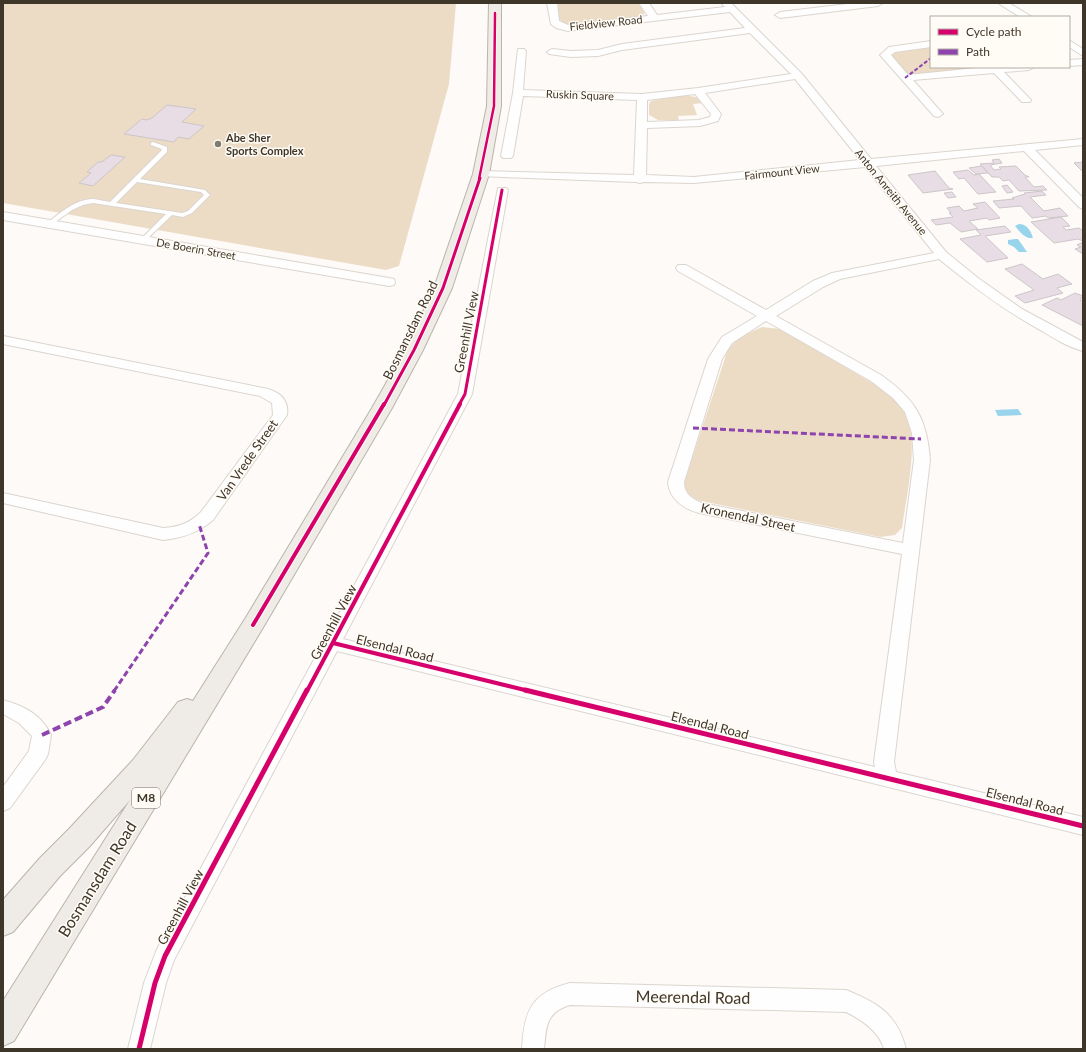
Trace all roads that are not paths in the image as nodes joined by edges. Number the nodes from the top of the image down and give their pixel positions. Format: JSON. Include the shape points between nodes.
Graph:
{"nodes":[{"id":1,"x":495,"y":3,"type":"edge"},
{"id":2,"x":552,"y":3,"type":"edge"},
{"id":3,"x":644,"y":3,"type":"edge"},
{"id":4,"x":878,"y":3,"type":"edge"},
{"id":5,"x":1003,"y":3,"type":"edge"},
{"id":6,"x":729,"y":6,"type":"edge"},
{"id":7,"x":780,"y":15,"type":"dead end"},
{"id":8,"x":1025,"y":16,"type":"edge"},
{"id":9,"x":654,"y":18,"type":"junction"},
{"id":10,"x":752,"y":30,"type":"junction"},
{"id":11,"x":930,"y":44,"type":"edge"},
{"id":12,"x":1070,"y":44,"type":"edge"},
{"id":13,"x":521,"y":51,"type":"dead end"},
{"id":14,"x":552,"y":52,"type":"dead end"},
{"id":15,"x":1083,"y":53,"type":"edge"},
{"id":16,"x":1083,"y":62,"type":"edge"},
{"id":17,"x":1070,"y":63,"type":"edge"},
{"id":18,"x":1010,"y":68,"type":"edge"},
{"id":19,"x":992,"y":69,"type":"edge"},
{"id":20,"x":798,"y":76,"type":"junction"},
{"id":21,"x":905,"y":78,"type":"junction"},
{"id":22,"x":698,"y":91,"type":"junction"},
{"id":23,"x":518,"y":93,"type":"junction"},
{"id":24,"x":642,"y":97,"type":"junction"},
{"id":25,"x":1026,"y":100,"type":"dead end"},
{"id":26,"x":938,"y":114,"type":"dead end"},
{"id":27,"x":641,"y":125,"type":"junction"},
{"id":28,"x":1083,"y":142,"type":"edge"},
{"id":29,"x":153,"y":144,"type":"dead end"},
{"id":30,"x":1026,"y":147,"type":"junction"},
{"id":31,"x":507,"y":156,"type":"dead end"},
{"id":32,"x":868,"y":164,"type":"junction"},
{"id":33,"x":481,"y":174,"type":"junction"},
{"id":34,"x":135,"y":180,"type":"junction"},
{"id":35,"x":640,"y":180,"type":"junction"},
{"id":36,"x":502,"y":190,"type":"dead end"},
{"id":37,"x":110,"y":204,"type":"junction"},
{"id":38,"x":1083,"y":205,"type":"edge"},
{"id":39,"x":170,"y":214,"type":"junction"},
{"id":40,"x":3,"y":216,"type":"edge"},
{"id":41,"x":49,"y":224,"type":"junction"},
{"id":42,"x":143,"y":240,"type":"junction"},
{"id":43,"x":942,"y":255,"type":"junction"},
{"id":44,"x":682,"y":268,"type":"dead end"},
{"id":45,"x":388,"y":282,"type":"dead end"},
{"id":46,"x":766,"y":315,"type":"junction"},
{"id":47,"x":3,"y":340,"type":"edge"},
{"id":48,"x":1083,"y":347,"type":"edge"},
{"id":49,"x":3,"y":498,"type":"edge"},
{"id":50,"x":910,"y":550,"type":"junction"},
{"id":51,"x":253,"y":625,"type":"junction"},
{"id":52,"x":333,"y":643,"type":"junction"},
{"id":53,"x":3,"y":708,"type":"edge"},
{"id":54,"x":887,"y":778,"type":"junction"},
{"id":55,"x":3,"y":802,"type":"edge"},
{"id":56,"x":1083,"y":826,"type":"edge"},
{"id":57,"x":3,"y":922,"type":"edge"},
{"id":58,"x":3,"y":1030,"type":"edge"},
{"id":59,"x":139,"y":1049,"type":"edge"},
{"id":60,"x":533,"y":1049,"type":"edge"},
{"id":61,"x":895,"y":1049,"type":"edge"}],
"edges":[{"from":1,"to":33,"type":"main road","name":"Bosmansdam Road","number":"M8","via":[[494,106]]},
{"from":2,"to":9,"type":"street","name":"Fieldview Road","via":[[554,22],[563,27],[574,28]]},
{"from":3,"to":9,"type":"street","name":"Fieldview Road"},
{"from":4,"to":7,"type":"street"},
{"from":5,"to":8,"type":"street"},
{"from":6,"to":9,"type":"street","name":"Fieldview Road"},
{"from":6,"to":10,"type":"street","name":"Anton Anreith Avenue"},
{"from":10,"to":14,"type":"street","via":[[630,46],[598,53]]},
{"from":10,"to":20,"type":"street","name":"Anton Anreith Avenue"},
{"from":11,"to":21,"type":"street","via":[[885,53]]},
{"from":12,"to":15,"type":"street"},
{"from":13,"to":23,"type":"street"},
{"from":16,"to":17,"type":"street"},
{"from":18,"to":19,"type":"street"},
{"from":19,"to":21,"type":"street"},
{"from":19,"to":25,"type":"street"},
{"from":20,"to":22,"type":"street","name":"Ruskin Square"},
{"from":20,"to":32,"type":"street","name":"Anton Anreith Avenue"},
{"from":21,"to":26,"type":"street"},
{"from":22,"to":24,"type":"street","name":"Ruskin Square"},
{"from":22,"to":27,"type":"street","via":[[716,114],[714,119],[700,123]]},
{"from":23,"to":24,"type":"street","name":"Ruskin Square"},
{"from":23,"to":31,"type":"street"},
{"from":24,"to":27,"type":"street"},
{"from":27,"to":35,"type":"street"},
{"from":28,"to":30,"type":"street","name":"Fairmount View"},
{"from":29,"to":34,"type":"lane","via":[[165,150]]},
{"from":30,"to":32,"type":"street","name":"Fairmount View"},
{"from":30,"to":38,"type":"street"},
{"from":32,"to":35,"type":"street","name":"Fairmount View","via":[[694,180]]},
{"from":32,"to":43,"type":"street","name":"Anton Anreith Avenue"},
{"from":33,"to":35,"type":"street","name":"Fairmount View"},
{"from":33,"to":51,"type":"main road","name":"Bosmansdam Road","number":"M8","via":[[443,288],[414,350]]},
{"from":34,"to":37,"type":"lane"},
{"from":34,"to":39,"type":"lane","via":[[203,191],[207,194],[190,212]]},
{"from":36,"to":52,"type":"street","name":"Greenhill View","via":[[465,394]]},
{"from":37,"to":39,"type":"lane"},
{"from":37,"to":41,"type":"lane","via":[[93,201],[79,204]]},
{"from":39,"to":42,"type":"lane"},
{"from":40,"to":41,"type":"street","name":"De Boerin Street"},
{"from":41,"to":42,"type":"street","name":"De Boerin Street"},
{"from":42,"to":45,"type":"street","name":"De Boerin Street"},
{"from":43,"to":46,"type":"street","name":"Kronendal Street","via":[[836,276]]},
{"from":43,"to":48,"type":"street","name":"Anton Anreith Avenue","via":[[1017,312]]},
{"from":44,"to":46,"type":"street"},
{"from":46,"to":50,"type":"street","via":[[894,390],[914,415],[921,439],[922,460]]},
{"from":46,"to":50,"type":"street","name":"Kronendal Street","via":[[727,340],[715,359],[676,482],[679,495],[699,508]]},
{"from":47,"to":49,"type":"street","name":"Van Vrede Street","via":[[263,392],[277,398],[281,408],[280,415],[207,516],[187,530],[163,534]]},
{"from":50,"to":54,"type":"street","via":[[884,762]]},
{"from":51,"to":57,"type":"main road","name":"Bosmansdam Road","number":"M8","via":[[142,768]]},
{"from":51,"to":58,"type":"main road","name":"Bosmansdam Road","number":"M8"},
{"from":52,"to":54,"type":"street","name":"Elsendal Road"},
{"from":52,"to":59,"type":"street","name":"Greenhill View","via":[[165,956],[155,983]]},
{"from":53,"to":55,"type":"street","via":[[20,713],[37,727],[42,735],[38,754]]},
{"from":54,"to":56,"type":"street","name":"Elsendal Road"},
{"from":60,"to":61,"type":"street","name":"Meerendal Road","via":[[537,1017],[552,1000],[570,994],[846,1001],[867,1010],[884,1025],[894,1041]]}]}
